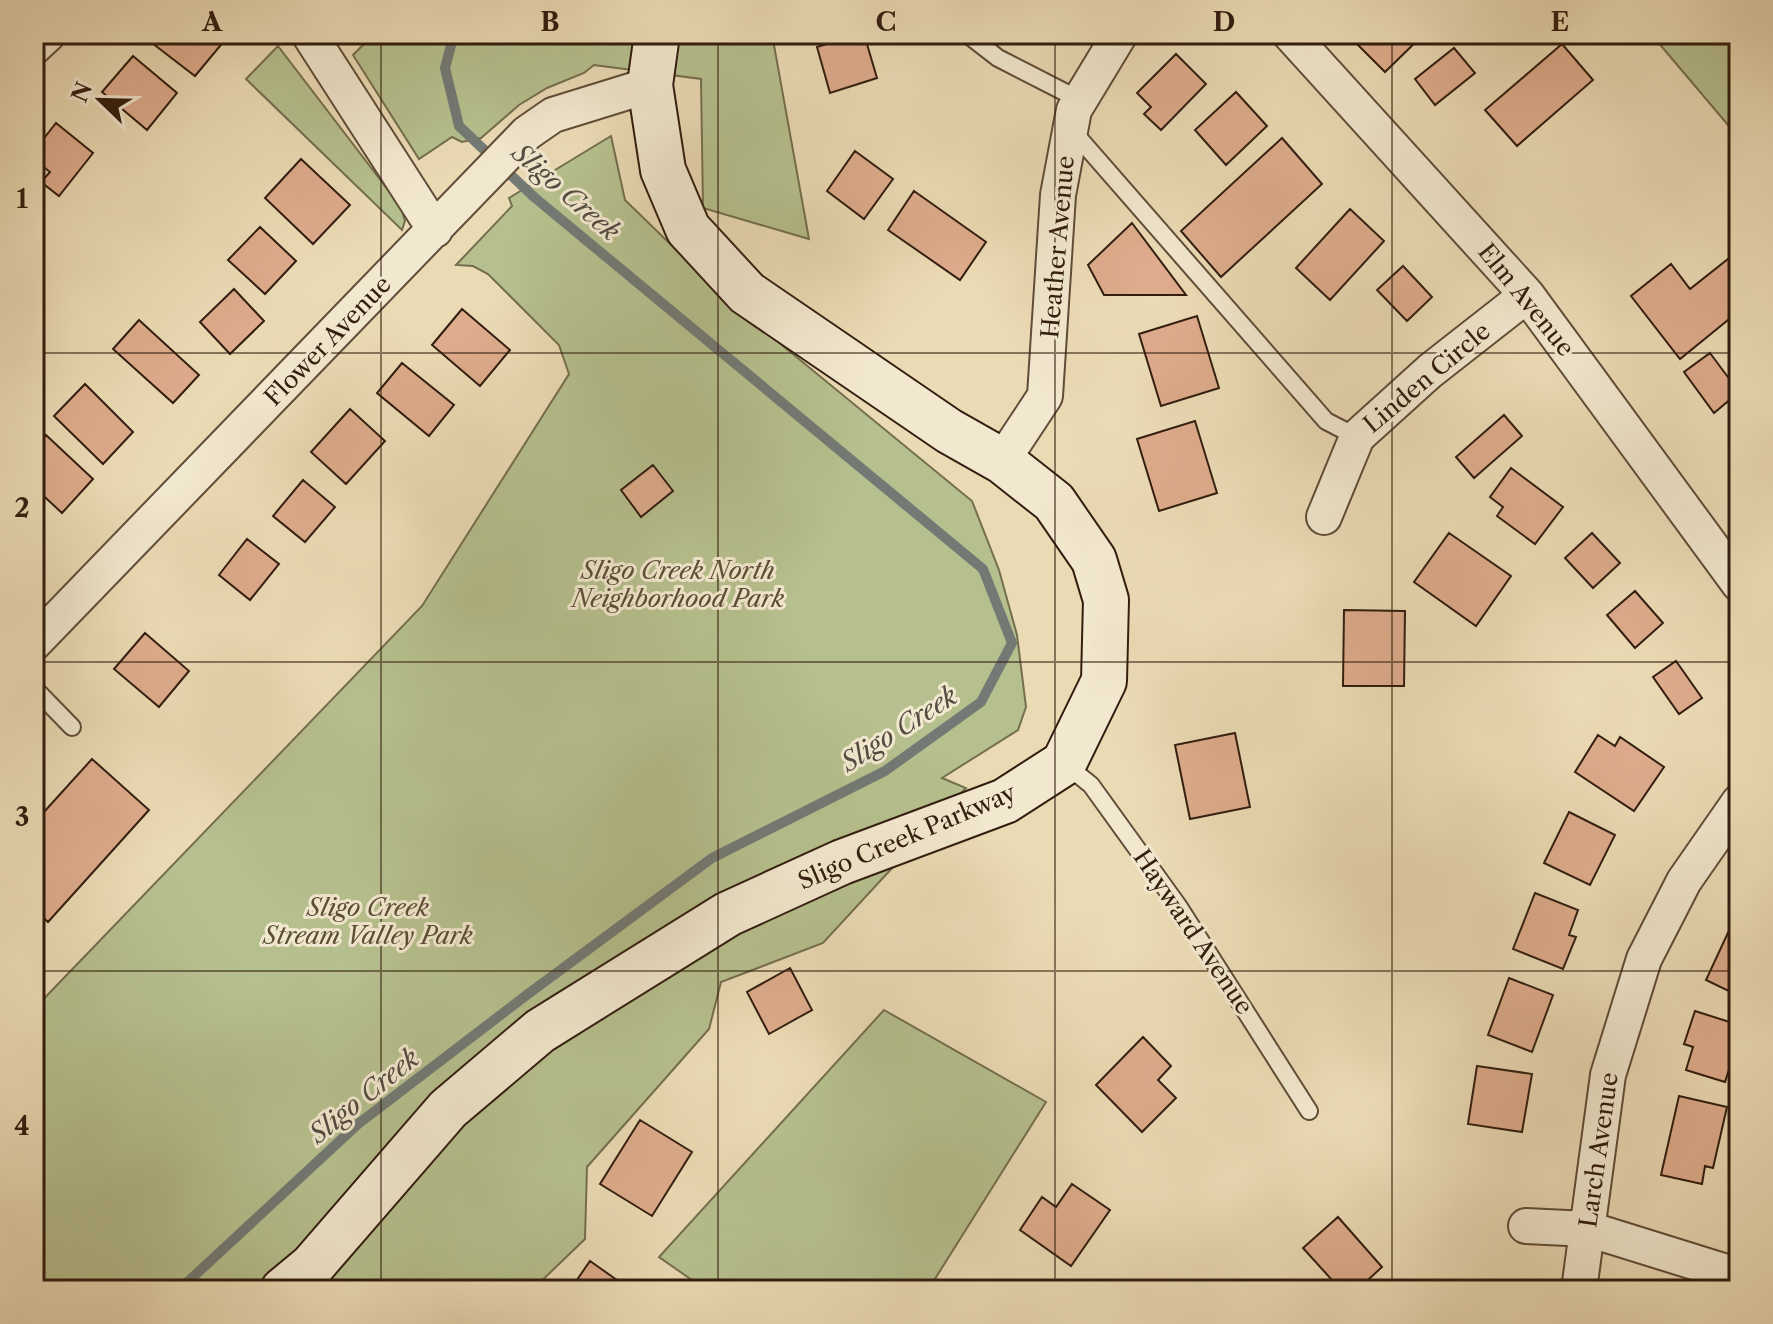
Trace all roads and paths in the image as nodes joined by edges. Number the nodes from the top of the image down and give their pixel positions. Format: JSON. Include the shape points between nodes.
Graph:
{"nodes":[{"id":1,"x":48,"y":34,"type":"edge"},
{"id":2,"x":309,"y":34,"type":"edge"},
{"id":3,"x":657,"y":34,"type":"edge"},
{"id":4,"x":967,"y":34,"type":"edge"},
{"id":5,"x":1120,"y":34,"type":"edge"},
{"id":6,"x":1290,"y":34,"type":"edge"},
{"id":7,"x":34,"y":47,"type":"edge"},
{"id":8,"x":650,"y":85,"type":"junction"},
{"id":9,"x":1076,"y":114,"type":"junction"},
{"id":10,"x":435,"y":230,"type":"junction"},
{"id":11,"x":1527,"y":295,"type":"junction"},
{"id":12,"x":1357,"y":437,"type":"junction"},
{"id":13,"x":1002,"y":461,"type":"junction"},
{"id":14,"x":1324,"y":517,"type":"dead end"},
{"id":15,"x":1739,"y":584,"type":"edge"},
{"id":16,"x":34,"y":643,"type":"edge"},
{"id":17,"x":34,"y":688,"type":"edge"},
{"id":18,"x":72,"y":727,"type":"dead end"},
{"id":19,"x":1064,"y":763,"type":"junction"},
{"id":20,"x":1739,"y":802,"type":"edge"},
{"id":21,"x":1309,"y":1111,"type":"dead end"},
{"id":22,"x":1526,"y":1226,"type":"dead end"},
{"id":23,"x":1588,"y":1229,"type":"junction"},
{"id":24,"x":1739,"y":1276,"type":"edge"},
{"id":25,"x":283,"y":1290,"type":"edge"},
{"id":26,"x":1579,"y":1290,"type":"edge"}],
"edges":[{"from":1,"to":7,"type":"street"},
{"from":2,"to":10,"type":"street"},
{"from":3,"to":8,"type":"street"},
{"from":4,"to":9,"type":"lane"},
{"from":5,"to":9,"type":"street","name":"Heather Avenue"},
{"from":6,"to":11,"type":"street","name":"Elm Avenue"},
{"from":8,"to":10,"type":"street","name":"Flower Avenue","via":[[553,115],[492,166]]},
{"from":8,"to":13,"type":"street","via":[[663,170],[688,229],[747,293],[949,431]]},
{"from":9,"to":12,"type":"lane","via":[[1326,421]]},
{"from":9,"to":13,"type":"street","name":"Heather Avenue","via":[[1058,195],[1045,396]]},
{"from":10,"to":16,"type":"street","name":"Flower Avenue"},
{"from":11,"to":12,"type":"street","name":"Linden Circle"},
{"from":11,"to":15,"type":"street","name":"Elm Avenue"},
{"from":12,"to":14,"type":"street","name":"Linden Circle"},
{"from":13,"to":19,"type":"street","via":[[1054,502],[1094,560],[1106,600],[1104,681]]},
{"from":17,"to":18,"type":"lane"},
{"from":19,"to":21,"type":"lane","name":"Hayward Avenue","via":[[1091,785],[1179,907]]},
{"from":19,"to":25,"type":"street","name":"Sligo Creek Parkway","via":[[1005,801],[842,862],[728,914],[540,1031],[448,1109],[312,1266]]},
{"from":20,"to":23,"type":"street","name":"Larch Avenue","via":[[1684,881],[1644,959],[1608,1075]]},
{"from":22,"to":23,"type":"street"},
{"from":23,"to":24,"type":"street"},
{"from":23,"to":26,"type":"street","name":"Larch Avenue"}]}
